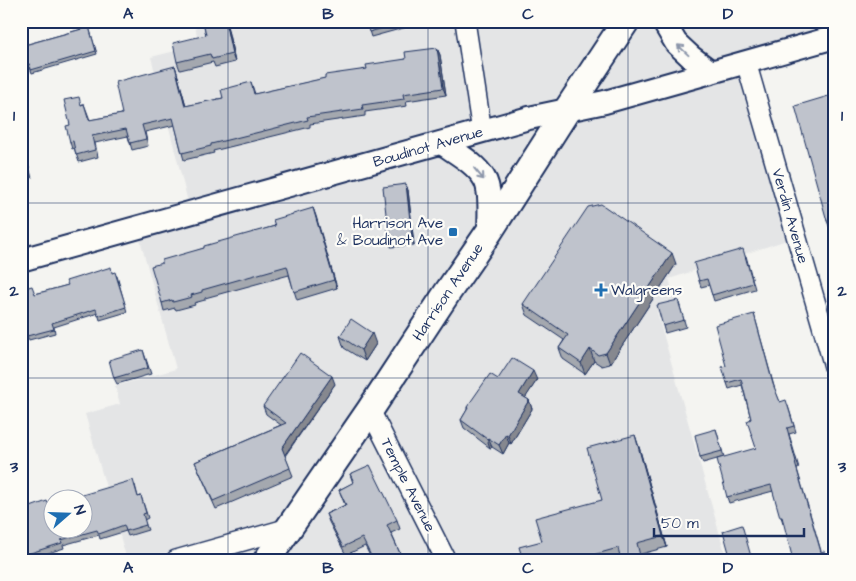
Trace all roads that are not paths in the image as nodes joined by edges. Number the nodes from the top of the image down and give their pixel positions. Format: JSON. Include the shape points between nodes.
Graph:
{"nodes":[{"id":1,"x":465,"y":21,"type":"edge"},
{"id":2,"x":626,"y":21,"type":"edge"},
{"id":3,"x":664,"y":21,"type":"edge"},
{"id":4,"x":835,"y":37,"type":"edge"},
{"id":5,"x":746,"y":62,"type":"junction"},
{"id":6,"x":712,"y":72,"type":"junction"},
{"id":7,"x":567,"y":110,"type":"junction"},
{"id":8,"x":482,"y":132,"type":"junction"},
{"id":9,"x":442,"y":143,"type":"junction"},
{"id":10,"x":489,"y":232,"type":"junction"},
{"id":11,"x":21,"y":260,"type":"edge"},
{"id":12,"x":835,"y":370,"type":"edge"},
{"id":13,"x":370,"y":410,"type":"junction"},
{"id":14,"x":289,"y":528,"type":"junction"},
{"id":15,"x":176,"y":560,"type":"edge"},
{"id":16,"x":266,"y":560,"type":"edge"},
{"id":17,"x":446,"y":560,"type":"edge"}],
"edges":[{"from":1,"to":8,"type":"street"},
{"from":2,"to":7,"type":"main road","name":"Harrison Avenue"},
{"from":6,"to":3,"type":"street","one_way":true,"via":[[676,43]]},
{"from":4,"to":5,"type":"street","name":"Boudinot Avenue"},
{"from":5,"to":6,"type":"street","name":"Boudinot Avenue"},
{"from":5,"to":12,"type":"street","name":"Verdin Avenue"},
{"from":6,"to":7,"type":"street","name":"Boudinot Avenue"},
{"from":7,"to":8,"type":"street","name":"Boudinot Avenue"},
{"from":7,"to":10,"type":"main road","name":"Harrison Avenue"},
{"from":8,"to":9,"type":"street","name":"Boudinot Avenue"},
{"from":9,"to":10,"type":"street","one_way":true,"via":[[465,158],[484,178],[488,191]]},
{"from":9,"to":11,"type":"street","name":"Boudinot Avenue"},
{"from":10,"to":13,"type":"main road","name":"Harrison Avenue"},
{"from":13,"to":14,"type":"main road","name":"Harrison Avenue"},
{"from":13,"to":17,"type":"street","name":"Temple Avenue"},
{"from":14,"to":15,"type":"street"},
{"from":14,"to":16,"type":"main road","name":"Harrison Avenue"}]}
